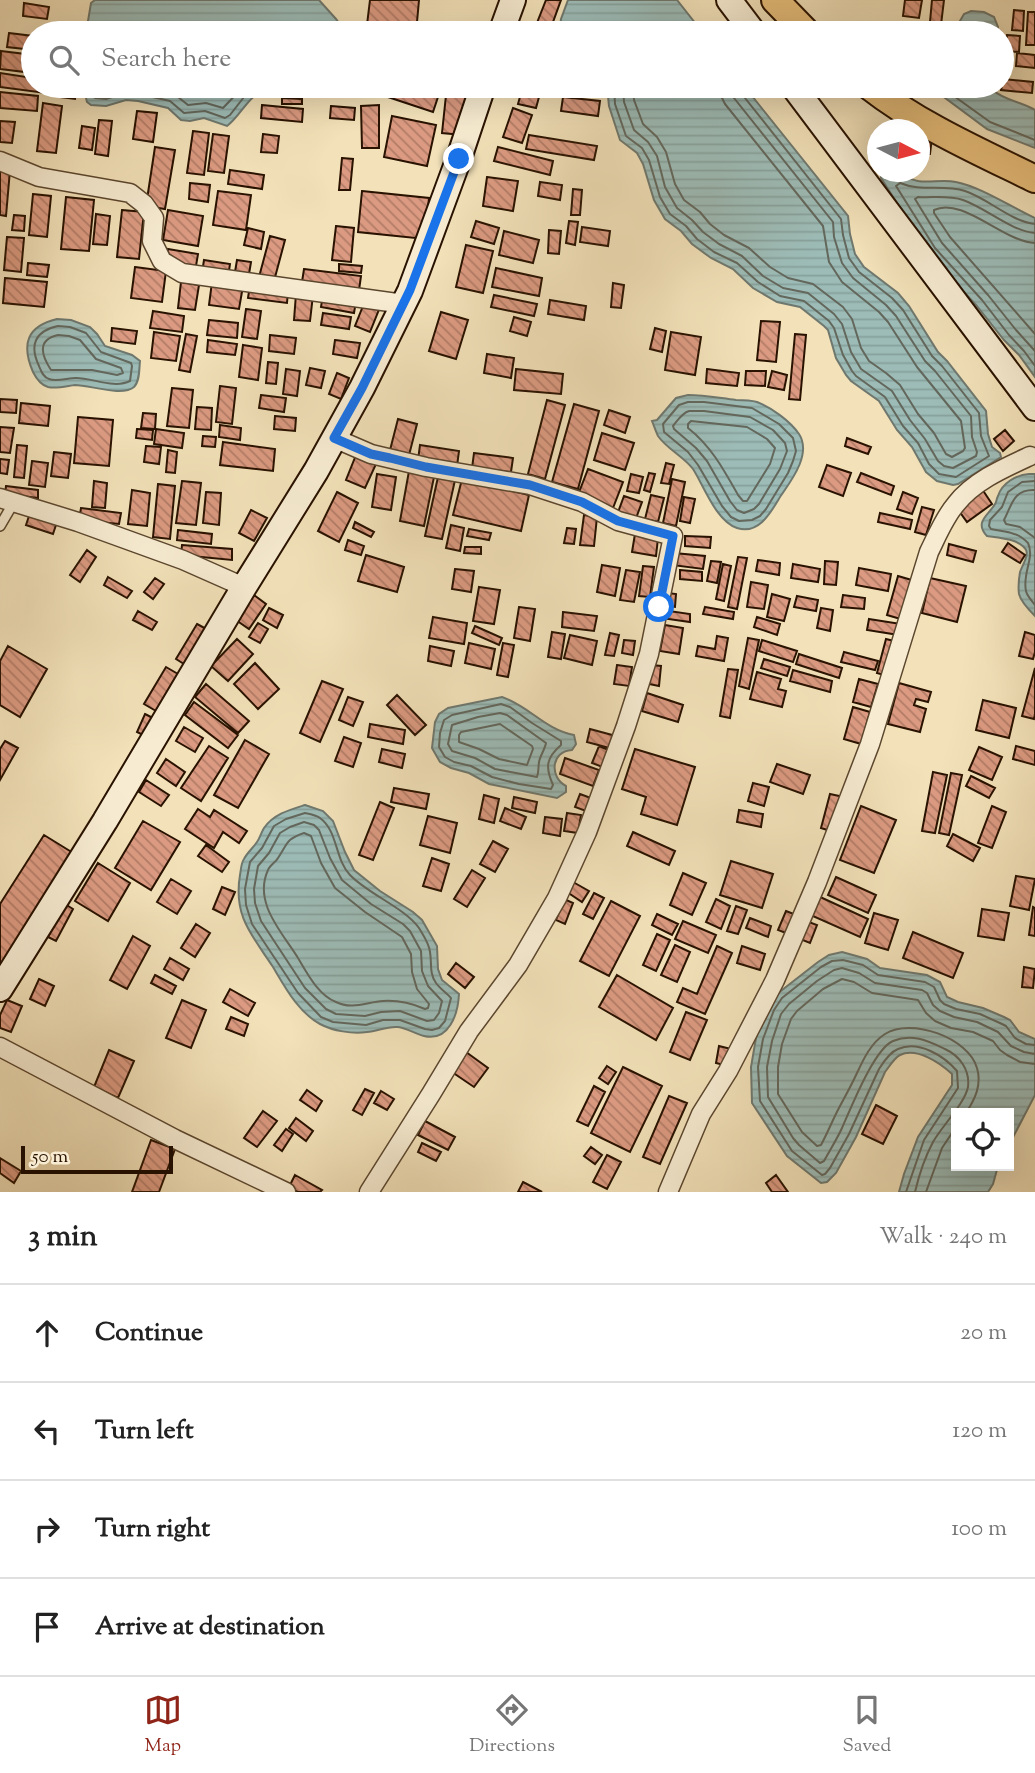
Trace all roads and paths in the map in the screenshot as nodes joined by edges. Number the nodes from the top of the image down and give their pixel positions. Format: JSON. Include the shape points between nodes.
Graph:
{"nodes":[{"id":1,"x":513,"y":0,"type":"edge"},
{"id":2,"x":729,"y":0,"type":"edge"},
{"id":3,"x":775,"y":0,"type":"edge"},
{"id":4,"x":505,"y":21,"type":"edge"},
{"id":5,"x":745,"y":21,"type":"edge"},
{"id":6,"x":795,"y":21,"type":"edge"},
{"id":7,"x":479,"y":98,"type":"edge"},
{"id":8,"x":802,"y":98,"type":"edge"},
{"id":9,"x":884,"y":98,"type":"edge"},
{"id":10,"x":0,"y":161,"type":"edge"},
{"id":11,"x":1035,"y":179,"type":"edge"},
{"id":12,"x":404,"y":304,"type":"junction"},
{"id":13,"x":1035,"y":408,"type":"edge"},
{"id":14,"x":334,"y":438,"type":"junction"},
{"id":15,"x":1030,"y":456,"type":"dead end"},
{"id":16,"x":7,"y":500,"type":"edge"},
{"id":17,"x":0,"y":526,"type":"edge"},
{"id":18,"x":244,"y":587,"type":"junction"},
{"id":19,"x":0,"y":989,"type":"edge"},
{"id":20,"x":0,"y":1046,"type":"edge"},
{"id":21,"x":286,"y":1192,"type":"edge"},
{"id":22,"x":369,"y":1192,"type":"edge"},
{"id":23,"x":667,"y":1192,"type":"edge"}],
"edges":[{"from":1,"to":4,"type":"street"},
{"from":2,"to":5,"type":"street"},
{"from":3,"to":6,"type":"main road"},
{"from":7,"to":12,"type":"street"},
{"from":8,"to":13,"type":"street"},
{"from":9,"to":11,"type":"main road","via":[[960,143]]},
{"from":10,"to":12,"type":"street","via":[[39,177],[130,193],[153,218],[152,241],[162,261],[182,273]]},
{"from":12,"to":14,"type":"street"},
{"from":14,"to":18,"type":"street"},
{"from":14,"to":22,"type":"street","via":[[371,454],[530,485],[582,502],[618,521],[673,536],[649,654],[630,714],[558,898]]},
{"from":15,"to":23,"type":"street","via":[[972,488],[956,503],[938,533],[870,744],[817,881],[775,980],[701,1114]]},
{"from":16,"to":17,"type":"lane"},
{"from":16,"to":18,"type":"street","via":[[157,550]]},
{"from":18,"to":19,"type":"street"},
{"from":20,"to":21,"type":"street"}]}
